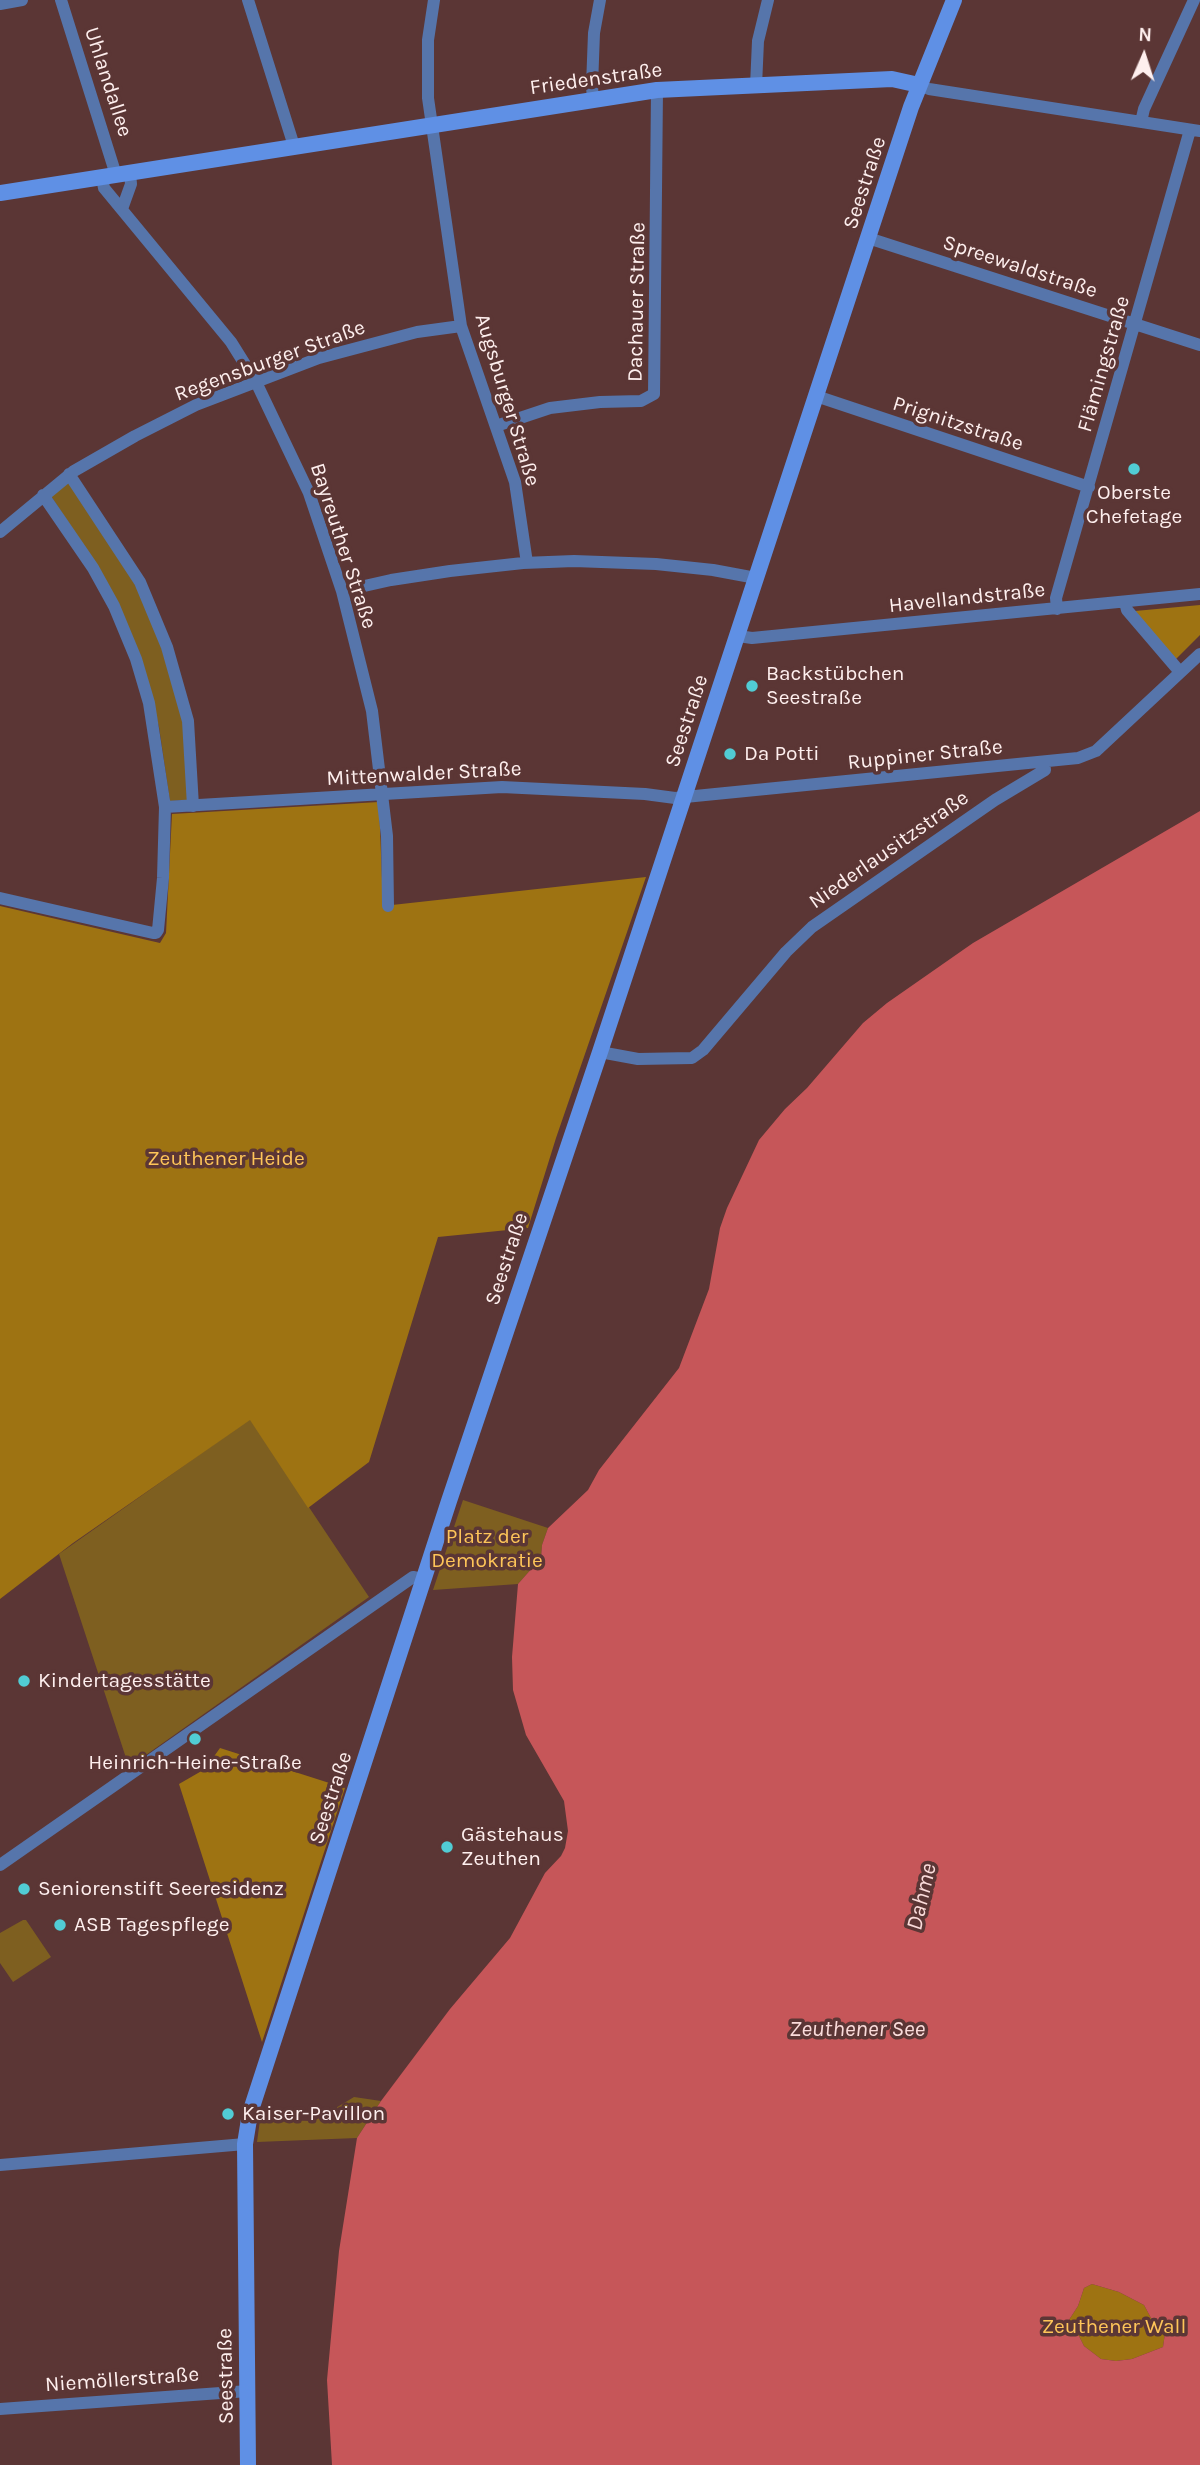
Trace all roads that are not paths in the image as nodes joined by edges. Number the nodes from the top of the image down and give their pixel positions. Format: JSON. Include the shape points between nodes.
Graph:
{"nodes":[{"id":1,"x":22,"y":0,"type":"edge"},
{"id":2,"x":61,"y":0,"type":"edge"},
{"id":3,"x":248,"y":0,"type":"edge"},
{"id":4,"x":434,"y":0,"type":"edge"},
{"id":5,"x":600,"y":0,"type":"edge"},
{"id":6,"x":768,"y":0,"type":"edge"},
{"id":7,"x":954,"y":0,"type":"edge"},
{"id":8,"x":1194,"y":0,"type":"edge"},
{"id":9,"x":0,"y":4,"type":"edge"},
{"id":10,"x":919,"y":85,"type":"junction"},
{"id":11,"x":757,"y":86,"type":"junction"},
{"id":12,"x":657,"y":90,"type":"junction"},
{"id":13,"x":593,"y":100,"type":"junction"},
{"id":14,"x":1141,"y":122,"type":"junction"},
{"id":15,"x":430,"y":125,"type":"junction"},
{"id":16,"x":1195,"y":131,"type":"edge"},
{"id":17,"x":294,"y":146,"type":"junction"},
{"id":18,"x":116,"y":175,"type":"junction"},
{"id":19,"x":0,"y":192,"type":"edge"},
{"id":20,"x":122,"y":209,"type":"junction"},
{"id":21,"x":869,"y":238,"type":"junction"},
{"id":22,"x":1136,"y":324,"type":"junction"},
{"id":23,"x":461,"y":326,"type":"junction"},
{"id":24,"x":1200,"y":345,"type":"edge"},
{"id":25,"x":256,"y":382,"type":"junction"},
{"id":26,"x":816,"y":396,"type":"junction"},
{"id":27,"x":496,"y":426,"type":"junction"},
{"id":28,"x":69,"y":474,"type":"junction"},
{"id":29,"x":1088,"y":487,"type":"junction"},
{"id":30,"x":43,"y":495,"type":"junction"},
{"id":31,"x":0,"y":532,"type":"edge"},
{"id":32,"x":527,"y":563,"type":"junction"},
{"id":33,"x":756,"y":578,"type":"junction"},
{"id":34,"x":342,"y":591,"type":"junction"},
{"id":35,"x":1200,"y":594,"type":"edge"},
{"id":36,"x":1125,"y":602,"type":"junction"},
{"id":37,"x":1057,"y":609,"type":"junction"},
{"id":38,"x":738,"y":635,"type":"junction"},
{"id":39,"x":1200,"y":653,"type":"edge"},
{"id":40,"x":1180,"y":672,"type":"junction"},
{"id":41,"x":1044,"y":762,"type":"junction"},
{"id":42,"x":382,"y":794,"type":"junction"},
{"id":43,"x":684,"y":797,"type":"junction"},
{"id":44,"x":193,"y":806,"type":"junction"},
{"id":45,"x":165,"y":807,"type":"junction"},
{"id":46,"x":0,"y":898,"type":"edge"},
{"id":47,"x":388,"y":906,"type":"dead end"},
{"id":48,"x":600,"y":1052,"type":"junction"},
{"id":49,"x":423,"y":1579,"type":"junction"},
{"id":50,"x":0,"y":1866,"type":"edge"},
{"id":51,"x":244,"y":2144,"type":"junction"},
{"id":52,"x":0,"y":2165,"type":"edge"},
{"id":53,"x":248,"y":2391,"type":"junction"},
{"id":54,"x":0,"y":2409,"type":"edge"},
{"id":55,"x":248,"y":2465,"type":"edge"}],
"edges":[{"from":1,"to":9,"type":"street"},
{"from":2,"to":18,"type":"street","name":"Uhlandallee"},
{"from":3,"to":17,"type":"street"},
{"from":4,"to":15,"type":"street","name":"Augsburger Straße","via":[[427,65]]},
{"from":5,"to":13,"type":"street","via":[[594,33]]},
{"from":6,"to":11,"type":"street","via":[[758,41]]},
{"from":7,"to":10,"type":"main road","name":"Seestraße"},
{"from":8,"to":14,"type":"street"},
{"from":10,"to":11,"type":"main road","name":"Friedenstraße","via":[[892,79]]},
{"from":10,"to":14,"type":"street","name":"Friedenstraße"},
{"from":10,"to":21,"type":"main road","name":"Seestraße"},
{"from":11,"to":12,"type":"main road","name":"Friedenstraße"},
{"from":12,"to":13,"type":"main road","name":"Friedenstraße"},
{"from":12,"to":27,"type":"street","name":"Dachauer Straße","via":[[654,394],[641,401],[550,408]]},
{"from":13,"to":15,"type":"main road","name":"Friedenstraße"},
{"from":14,"to":16,"type":"street","name":"Friedenstraße"},
{"from":15,"to":17,"type":"main road","name":"Friedenstraße"},
{"from":15,"to":23,"type":"street","name":"Augsburger Straße"},
{"from":16,"to":22,"type":"street","name":"Flämingstraße"},
{"from":17,"to":18,"type":"main road","name":"Friedenstraße"},
{"from":18,"to":19,"type":"main road","name":"Friedenstraße"},
{"from":18,"to":20,"type":"street","via":[[131,184]]},
{"from":18,"to":20,"type":"street","name":"Bayreuther Straße","via":[[104,188]]},
{"from":20,"to":25,"type":"street","name":"Bayreuther Straße","via":[[231,342]]},
{"from":21,"to":22,"type":"street","name":"Spreewaldstraße"},
{"from":21,"to":26,"type":"main road","name":"Seestraße"},
{"from":22,"to":24,"type":"street","name":"Spreewaldstraße"},
{"from":22,"to":29,"type":"street","name":"Flämingstraße"},
{"from":23,"to":25,"type":"street","name":"Regensburger Straße","via":[[379,341]]},
{"from":23,"to":27,"type":"street","name":"Augsburger Straße"},
{"from":25,"to":28,"type":"street","name":"Regensburger Straße","via":[[164,421]]},
{"from":25,"to":34,"type":"street","name":"Bayreuther Straße","via":[[309,493]]},
{"from":26,"to":29,"type":"street","name":"Prignitzstraße"},
{"from":26,"to":33,"type":"main road","name":"Seestraße"},
{"from":27,"to":32,"type":"street","name":"Augsburger Straße","via":[[514,482]]},
{"from":28,"to":30,"type":"street","name":"Regensburger Straße"},
{"from":28,"to":44,"type":"street","via":[[140,582],[164,637],[188,721]]},
{"from":29,"to":37,"type":"street","name":"Flämingstraße","via":[[1056,598]]},
{"from":30,"to":31,"type":"street","name":"Regensburger Straße"},
{"from":30,"to":45,"type":"street","via":[[93,568],[127,636],[149,703]]},
{"from":32,"to":33,"type":"street","via":[[630,562]]},
{"from":32,"to":34,"type":"street","via":[[439,572]]},
{"from":33,"to":38,"type":"main road","name":"Seestraße"},
{"from":34,"to":42,"type":"street","name":"Bayreuther Straße","via":[[371,706]]},
{"from":35,"to":36,"type":"street","name":"Havellandstraße"},
{"from":36,"to":37,"type":"street","name":"Havellandstraße"},
{"from":36,"to":40,"type":"street"},
{"from":37,"to":38,"type":"street","name":"Havellandstraße","via":[[752,638]]},
{"from":38,"to":43,"type":"main road","name":"Seestraße"},
{"from":39,"to":40,"type":"street"},
{"from":40,"to":41,"type":"street","via":[[1096,751]]},
{"from":41,"to":43,"type":"street","name":"Ruppiner Straße"},
{"from":41,"to":48,"type":"street","name":"Niederlausitzstraße","via":[[1045,771],[995,800],[812,927],[692,1058],[638,1059]]},
{"from":42,"to":43,"type":"street","name":"Mittenwalder Straße","via":[[502,787]]},
{"from":42,"to":44,"type":"street","name":"Mittenwalder Straße"},
{"from":42,"to":47,"type":"street","name":"Bayreuther Straße"},
{"from":43,"to":48,"type":"main road","name":"Seestraße"},
{"from":44,"to":45,"type":"street","name":"Mittenwalder Straße"},
{"from":45,"to":46,"type":"street","via":[[156,933]]},
{"from":48,"to":49,"type":"main road","name":"Seestraße"},
{"from":49,"to":50,"type":"street","via":[[413,1577]]},
{"from":49,"to":51,"type":"main road","name":"Seestraße","via":[[255,2095]]},
{"from":51,"to":52,"type":"street"},
{"from":51,"to":53,"type":"main road","name":"Seestraße"},
{"from":53,"to":54,"type":"street","name":"Niemöllerstraße"},
{"from":53,"to":55,"type":"main road","name":"Seestraße"}]}
